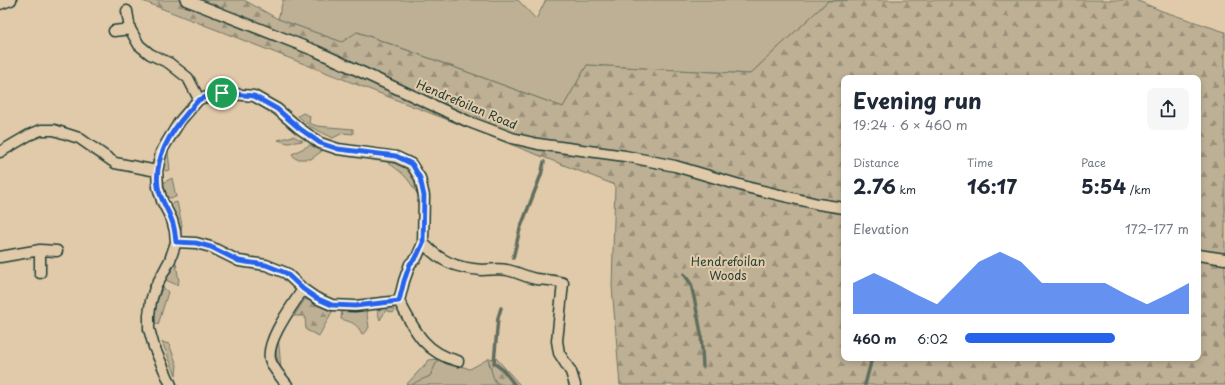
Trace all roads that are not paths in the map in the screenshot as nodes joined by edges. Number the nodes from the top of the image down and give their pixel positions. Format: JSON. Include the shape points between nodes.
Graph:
{"nodes":[{"id":1,"x":11,"y":0,"type":"edge"},
{"id":2,"x":186,"y":0,"type":"edge"},
{"id":3,"x":0,"y":4,"type":"edge"},
{"id":4,"x":127,"y":11,"type":"dead end"},
{"id":5,"x":130,"y":29,"type":"junction"},
{"id":6,"x":114,"y":31,"type":"dead end"},
{"id":7,"x":199,"y":99,"type":"junction"},
{"id":8,"x":0,"y":152,"type":"edge"},
{"id":9,"x":157,"y":171,"type":"junction"},
{"id":10,"x":841,"y":208,"type":"edge"},
{"id":11,"x":176,"y":242,"type":"junction"},
{"id":12,"x":423,"y":243,"type":"junction"},
{"id":13,"x":40,"y":250,"type":"junction"},
{"id":14,"x":57,"y":251,"type":"dead end"},
{"id":15,"x":1201,"y":255,"type":"edge"},
{"id":16,"x":0,"y":257,"type":"edge"},
{"id":17,"x":1225,"y":259,"type":"edge"},
{"id":18,"x":40,"y":273,"type":"dead end"},
{"id":19,"x":303,"y":289,"type":"junction"},
{"id":20,"x":399,"y":301,"type":"junction"},
{"id":21,"x":450,"y":362,"type":"dead end"},
{"id":22,"x":171,"y":385,"type":"edge"},
{"id":23,"x":287,"y":385,"type":"edge"},
{"id":24,"x":574,"y":385,"type":"edge"}],
"edges":[{"from":1,"to":3,"type":"street"},
{"from":2,"to":10,"type":"street","name":"Hendrefoilan Road","via":[[316,51],[467,121],[512,138],[675,166],[750,188]]},
{"from":4,"to":5,"type":"street"},
{"from":5,"to":6,"type":"street"},
{"from":5,"to":7,"type":"street","via":[[139,45],[150,54],[169,62],[188,78]]},
{"from":7,"to":9,"type":"street","via":[[180,121],[161,152]]},
{"from":7,"to":12,"type":"street","via":[[222,93],[254,96],[277,109],[320,143],[338,149],[396,156],[412,164],[420,178],[424,196]]},
{"from":8,"to":9,"type":"street","via":[[35,132],[54,130],[79,138],[115,163]]},
{"from":9,"to":11,"type":"street","via":[[158,187],[172,220]]},
{"from":11,"to":19,"type":"street","via":[[196,243],[211,247],[239,261],[266,265],[286,273]]},
{"from":11,"to":22,"type":"street","via":[[170,260],[155,288],[149,315],[149,328],[154,347]]},
{"from":12,"to":20,"type":"street","via":[[410,264]]},
{"from":12,"to":24,"type":"street","via":[[453,265],[481,270],[506,270],[536,279],[563,283],[557,341],[559,353],[571,372]]},
{"from":13,"to":14,"type":"street"},
{"from":13,"to":16,"type":"street"},
{"from":13,"to":18,"type":"street"},
{"from":15,"to":17,"type":"street"},
{"from":19,"to":20,"type":"street","via":[[332,305],[355,306]]},
{"from":19,"to":23,"type":"street","via":[[274,336],[270,348],[270,359]]},
{"from":20,"to":21,"type":"street","via":[[420,337],[430,348]]}]}
